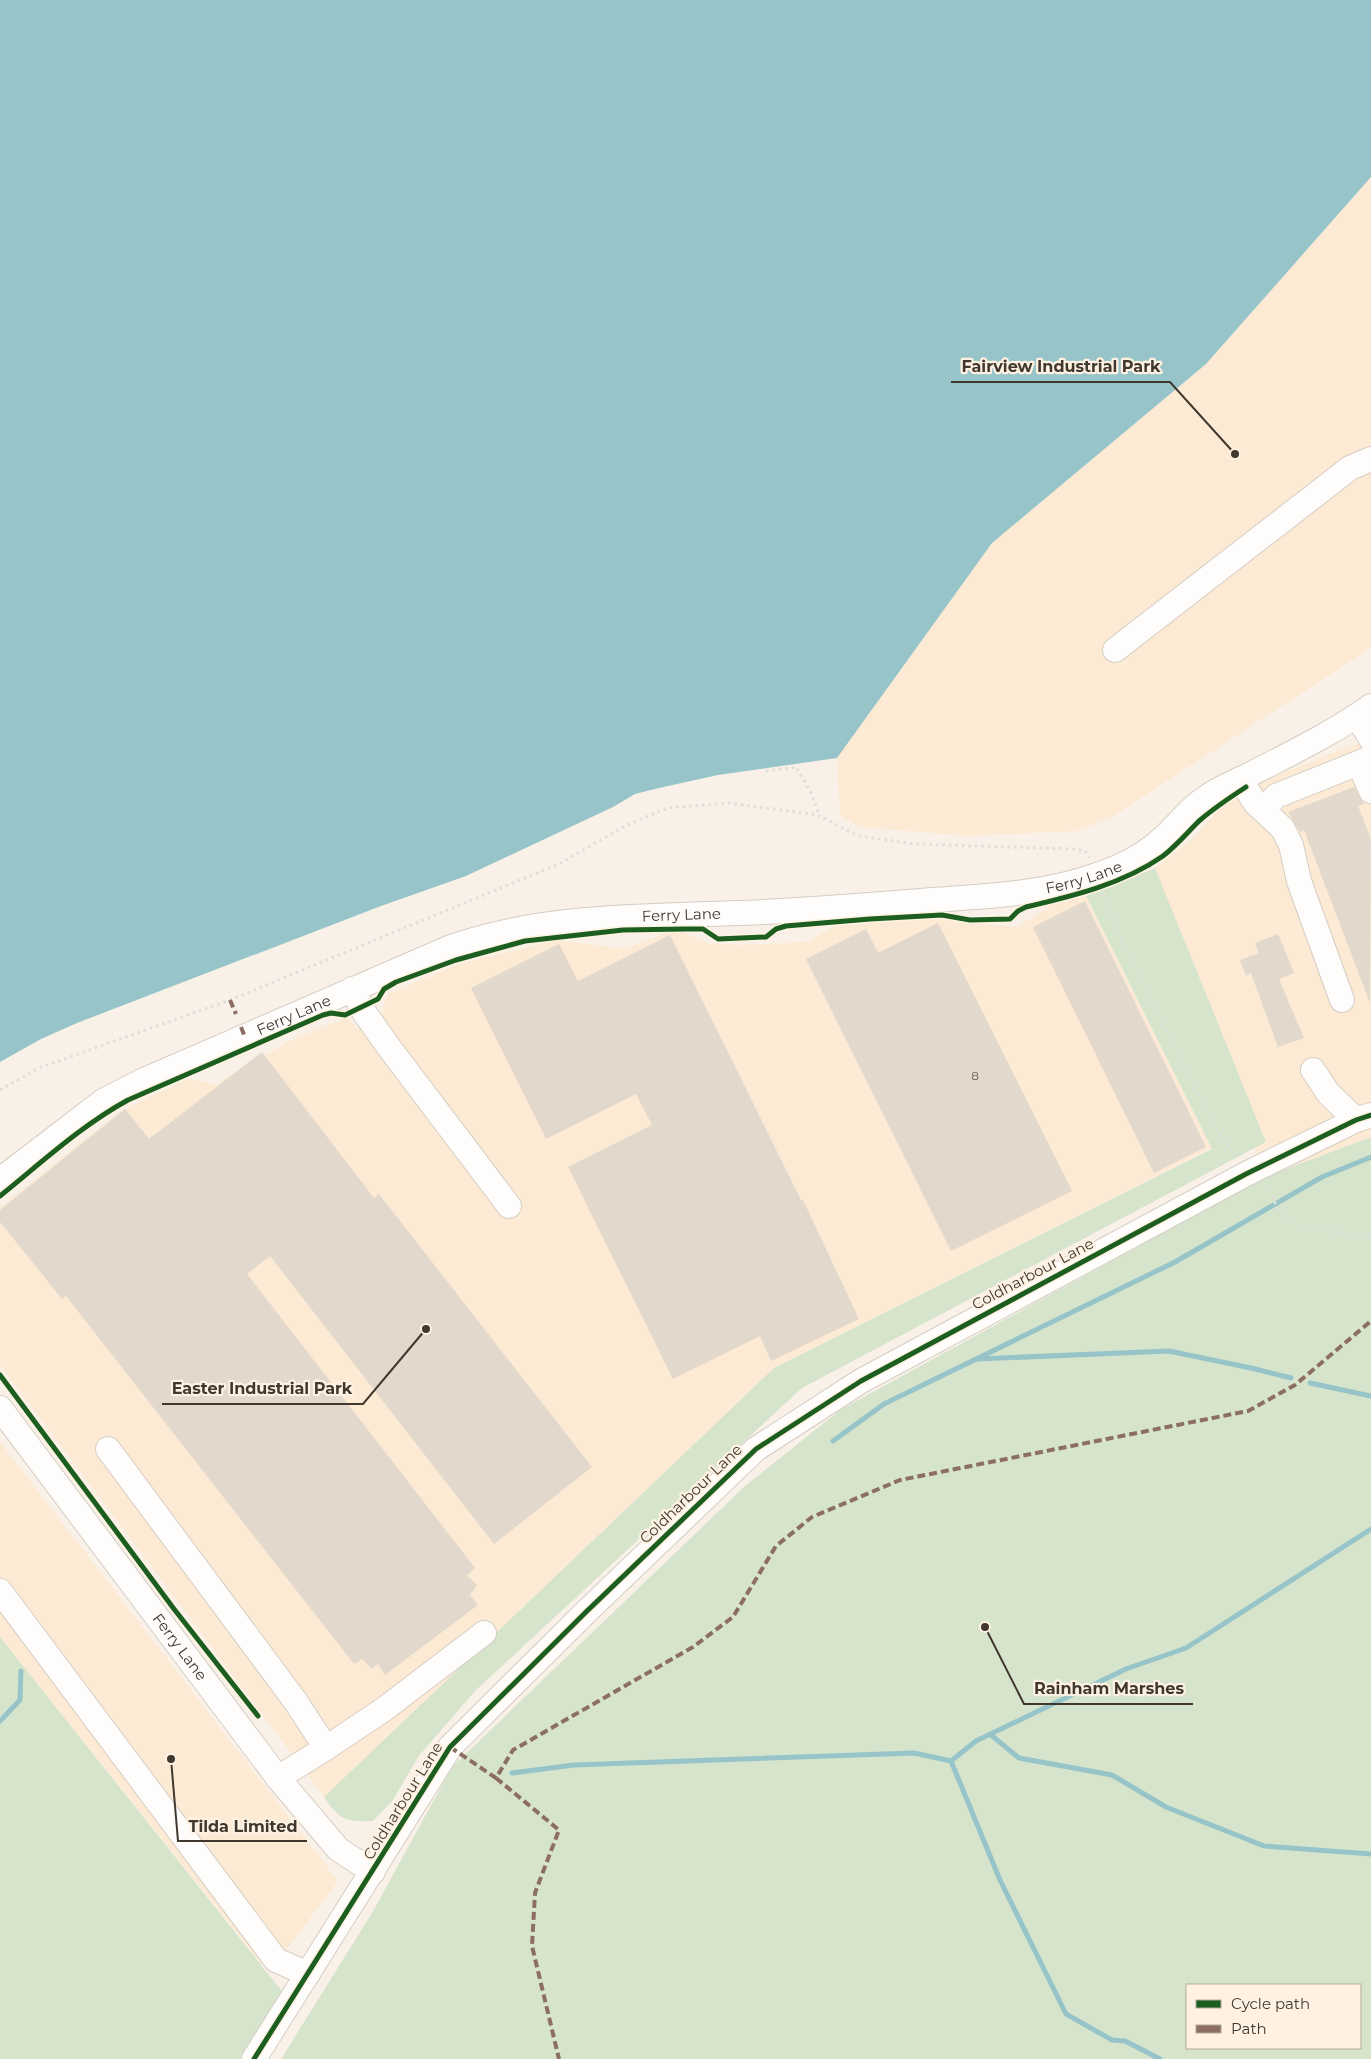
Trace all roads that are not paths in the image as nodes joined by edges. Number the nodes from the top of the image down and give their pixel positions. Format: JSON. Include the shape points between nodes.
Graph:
{"nodes":[{"id":1,"x":1371,"y":459,"type":"edge"},
{"id":2,"x":1115,"y":650,"type":"dead end"},
{"id":3,"x":1364,"y":711,"type":"edge"},
{"id":4,"x":1371,"y":739,"type":"edge"},
{"id":5,"x":1365,"y":761,"type":"edge"},
{"id":6,"x":1240,"y":779,"type":"junction"},
{"id":7,"x":1371,"y":791,"type":"edge"},
{"id":8,"x":1263,"y":810,"type":"junction"},
{"id":9,"x":352,"y":989,"type":"junction"},
{"id":10,"x":1342,"y":1000,"type":"dead end"},
{"id":11,"x":1312,"y":1070,"type":"dead end"},
{"id":12,"x":1364,"y":1118,"type":"edge"},
{"id":13,"x":0,"y":1180,"type":"edge"},
{"id":14,"x":509,"y":1206,"type":"dead end"},
{"id":15,"x":0,"y":1408,"type":"edge"},
{"id":16,"x":108,"y":1449,"type":"dead end"},
{"id":17,"x":0,"y":1591,"type":"edge"},
{"id":18,"x":484,"y":1633,"type":"dead end"},
{"id":19,"x":326,"y":1748,"type":"junction"},
{"id":20,"x":278,"y":1778,"type":"junction"},
{"id":21,"x":372,"y":1872,"type":"junction"},
{"id":22,"x":308,"y":1974,"type":"junction"},
{"id":23,"x":254,"y":2059,"type":"edge"}],
"edges":[{"from":1,"to":2,"type":"street","via":[[1350,468]]},
{"from":3,"to":4,"type":"street"},
{"from":3,"to":6,"type":"street","name":"Ferry Lane"},
{"from":5,"to":7,"type":"street"},
{"from":5,"to":8,"type":"street","via":[[1276,796]]},
{"from":6,"to":8,"type":"street"},
{"from":6,"to":9,"type":"street","name":"Ferry Lane","via":[[1202,799],[1151,848],[1096,876],[986,898],[613,917],[520,928],[450,947]]},
{"from":8,"to":10,"type":"street","via":[[1283,829],[1291,845],[1299,881]]},
{"from":9,"to":13,"type":"street","name":"Ferry Lane","via":[[142,1080],[103,1101]]},
{"from":9,"to":14,"type":"street","via":[[388,1046]]},
{"from":11,"to":12,"type":"street","via":[[1328,1093]]},
{"from":12,"to":21,"type":"street","name":"Coldharbour Lane","via":[[1256,1178],[861,1381],[756,1449],[450,1747]]},
{"from":15,"to":20,"type":"street","name":"Ferry Lane"},
{"from":16,"to":19,"type":"street","via":[[296,1702]]},
{"from":17,"to":22,"type":"street","via":[[276,1960]]},
{"from":18,"to":19,"type":"street","via":[[384,1710]]},
{"from":19,"to":20,"type":"street"},
{"from":20,"to":21,"type":"street","name":"Ferry Lane","via":[[338,1849]]},
{"from":21,"to":22,"type":"street","name":"Coldharbour Lane"},
{"from":22,"to":23,"type":"street","name":"Coldharbour Lane"}]}
